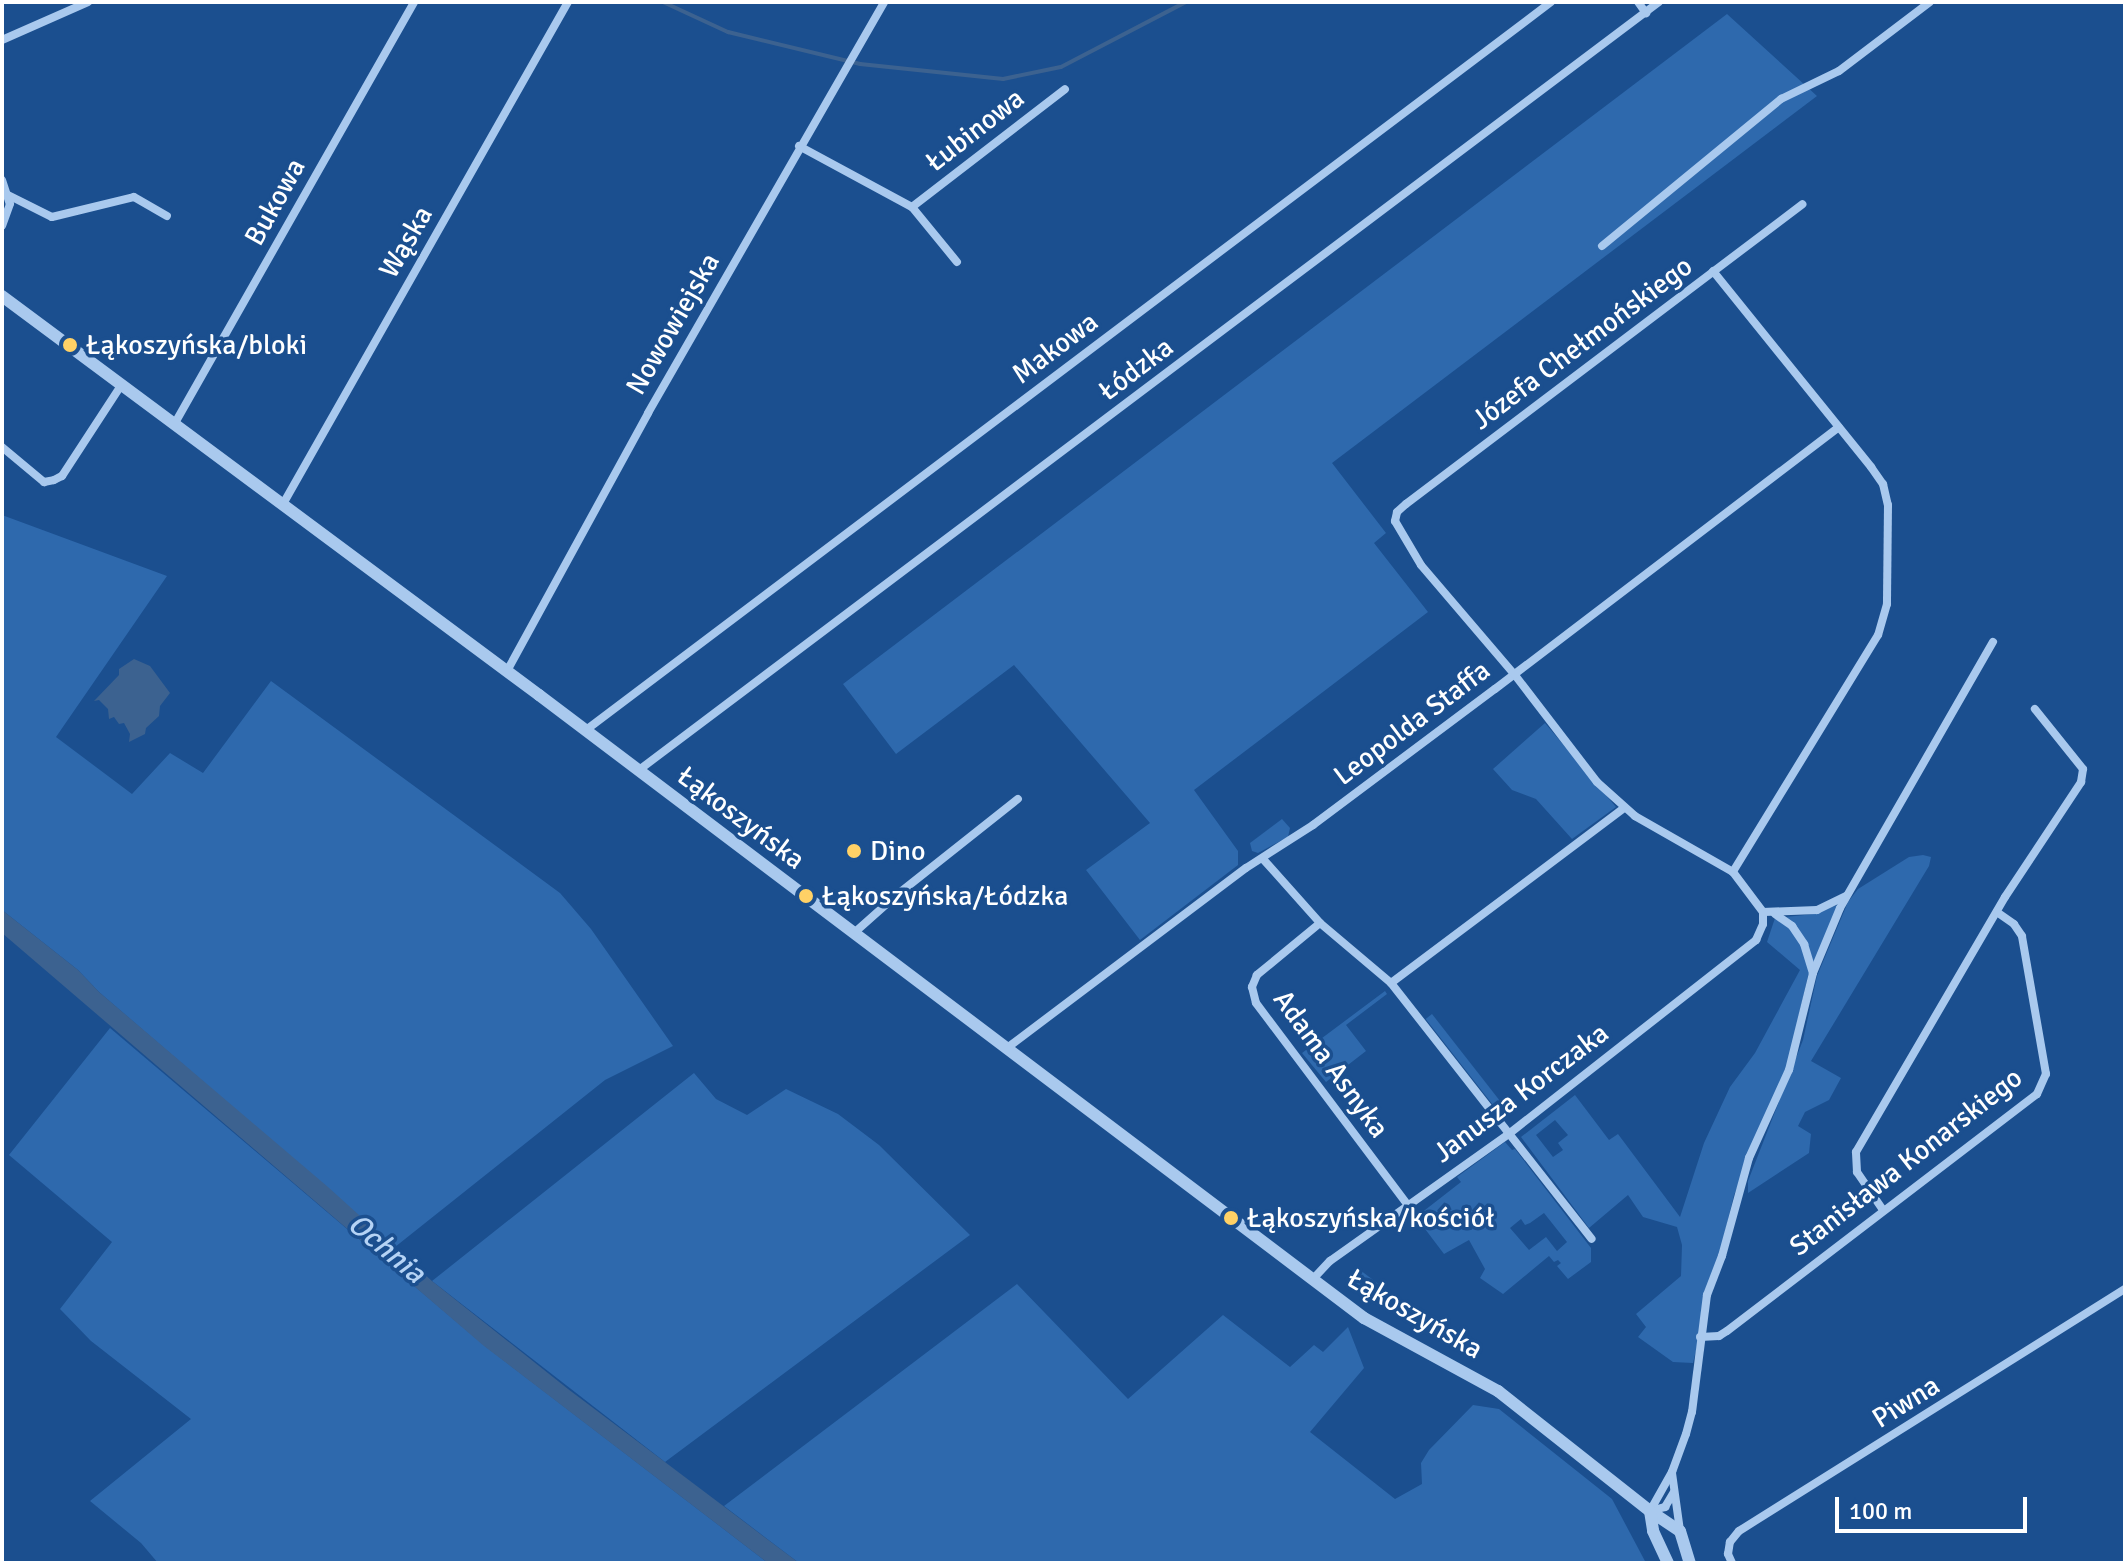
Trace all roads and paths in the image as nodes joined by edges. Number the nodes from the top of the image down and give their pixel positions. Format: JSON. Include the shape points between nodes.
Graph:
{"nodes":[{"id":1,"x":88,"y":2,"type":"edge"},
{"id":2,"x":414,"y":2,"type":"edge"},
{"id":3,"x":568,"y":2,"type":"edge"},
{"id":4,"x":884,"y":2,"type":"edge"},
{"id":5,"x":1551,"y":2,"type":"edge"},
{"id":6,"x":1638,"y":2,"type":"edge"},
{"id":7,"x":1659,"y":2,"type":"edge"},
{"id":8,"x":1930,"y":2,"type":"edge"},
{"id":9,"x":1646,"y":13,"type":"junction"},
{"id":10,"x":2,"y":40,"type":"edge"},
{"id":11,"x":1065,"y":89,"type":"dead end"},
{"id":12,"x":799,"y":146,"type":"junction"},
{"id":13,"x":2,"y":180,"type":"edge"},
{"id":14,"x":6,"y":194,"type":"junction"},
{"id":15,"x":1802,"y":204,"type":"dead end"},
{"id":16,"x":912,"y":207,"type":"junction"},
{"id":17,"x":167,"y":216,"type":"dead end"},
{"id":18,"x":2,"y":226,"type":"edge"},
{"id":19,"x":1602,"y":246,"type":"dead end"},
{"id":20,"x":957,"y":262,"type":"dead end"},
{"id":21,"x":1713,"y":271,"type":"junction"},
{"id":22,"x":2,"y":296,"type":"edge"},
{"id":23,"x":122,"y":384,"type":"junction"},
{"id":24,"x":175,"y":423,"type":"junction"},
{"id":25,"x":1839,"y":427,"type":"junction"},
{"id":26,"x":2,"y":447,"type":"edge"},
{"id":27,"x":283,"y":504,"type":"junction"},
{"id":28,"x":1993,"y":642,"type":"dead end"},
{"id":29,"x":507,"y":671,"type":"junction"},
{"id":30,"x":1514,"y":674,"type":"junction"},
{"id":31,"x":2035,"y":709,"type":"dead end"},
{"id":32,"x":586,"y":730,"type":"junction"},
{"id":33,"x":639,"y":770,"type":"junction"},
{"id":34,"x":1018,"y":799,"type":"dead end"},
{"id":35,"x":1624,"y":808,"type":"junction"},
{"id":36,"x":1263,"y":859,"type":"junction"},
{"id":37,"x":1733,"y":872,"type":"junction"},
{"id":38,"x":1851,"y":892,"type":"junction"},
{"id":39,"x":1763,"y":912,"type":"junction"},
{"id":40,"x":1997,"y":912,"type":"junction"},
{"id":41,"x":1775,"y":914,"type":"junction"},
{"id":42,"x":1320,"y":923,"type":"junction"},
{"id":43,"x":854,"y":933,"type":"junction"},
{"id":44,"x":1813,"y":973,"type":"junction"},
{"id":45,"x":1391,"y":983,"type":"junction"},
{"id":46,"x":1007,"y":1048,"type":"junction"},
{"id":47,"x":1510,"y":1133,"type":"junction"},
{"id":48,"x":1407,"y":1204,"type":"junction"},
{"id":49,"x":1883,"y":1210,"type":"junction"},
{"id":50,"x":1592,"y":1239,"type":"dead end"},
{"id":51,"x":1313,"y":1279,"type":"junction"},
{"id":52,"x":2125,"y":1289,"type":"edge"},
{"id":53,"x":1700,"y":1337,"type":"junction"},
{"id":54,"x":1672,"y":1472,"type":"junction"},
{"id":55,"x":1675,"y":1491,"type":"junction"},
{"id":56,"x":1650,"y":1511,"type":"junction"},
{"id":57,"x":1680,"y":1531,"type":"junction"},
{"id":58,"x":1668,"y":1563,"type":"edge"},
{"id":59,"x":1690,"y":1563,"type":"edge"},
{"id":60,"x":1732,"y":1563,"type":"edge"}],
"edges":[{"from":1,"to":10,"type":"street"},
{"from":2,"to":24,"type":"street","name":"Bukowa"},
{"from":3,"to":27,"type":"street","name":"Wąska"},
{"from":4,"to":12,"type":"street","name":"Nowowiejska"},
{"from":5,"to":32,"type":"street","name":"Makowa"},
{"from":6,"to":9,"type":"street"},
{"from":7,"to":9,"type":"street","name":"Łódzka"},
{"from":8,"to":19,"type":"street","via":[[1839,71],[1798,89]]},
{"from":9,"to":33,"type":"street","name":"Łódzka"},
{"from":11,"to":16,"type":"street","name":"Łubinowa"},
{"from":12,"to":16,"type":"street","name":"Łubinowa"},
{"from":12,"to":29,"type":"street","name":"Nowowiejska"},
{"from":13,"to":14,"type":"street"},
{"from":14,"to":17,"type":"street","via":[[52,217],[134,197]]},
{"from":14,"to":18,"type":"street","via":[[10,204]]},
{"from":15,"to":21,"type":"street","name":"Józefa Chełmońskiego"},
{"from":16,"to":20,"type":"street","name":"Łubinowa"},
{"from":21,"to":25,"type":"street"},
{"from":21,"to":30,"type":"street","name":"Józefa Chełmońskiego","via":[[1397,512],[1395,521],[1421,565]]},
{"from":22,"to":23,"type":"street","name":"Łąkoszyńska"},
{"from":23,"to":24,"type":"street","name":"Łąkoszyńska"},
{"from":23,"to":26,"type":"street","via":[[62,476],[44,482]]},
{"from":24,"to":27,"type":"street","name":"Łąkoszyńska"},
{"from":25,"to":30,"type":"street","name":"Leopolda Staffa"},
{"from":25,"to":37,"type":"street","via":[[1885,492],[1887,604],[1878,635]]},
{"from":27,"to":29,"type":"street","name":"Łąkoszyńska"},
{"from":28,"to":38,"type":"street"},
{"from":29,"to":32,"type":"street","name":"Łąkoszyńska"},
{"from":30,"to":35,"type":"street","via":[[1597,782]]},
{"from":30,"to":36,"type":"street","name":"Leopolda Staffa"},
{"from":31,"to":40,"type":"street","via":[[2083,769],[2081,782]]},
{"from":32,"to":33,"type":"street","name":"Łąkoszyńska"},
{"from":33,"to":43,"type":"street","name":"Łąkoszyńska"},
{"from":34,"to":43,"type":"street"},
{"from":35,"to":37,"type":"street"},
{"from":35,"to":45,"type":"street"},
{"from":36,"to":42,"type":"street"},
{"from":36,"to":46,"type":"street","name":"Leopolda Staffa"},
{"from":37,"to":39,"type":"street"},
{"from":38,"to":41,"type":"street","via":[[1817,910]]},
{"from":38,"to":44,"type":"street"},
{"from":39,"to":41,"type":"street"},
{"from":39,"to":47,"type":"street","name":"Janusza Korczaka","via":[[1756,940]]},
{"from":40,"to":49,"type":"street","via":[[1856,1152],[1857,1172]]},
{"from":40,"to":49,"type":"street","name":"Stanisława Konarskiego","via":[[2022,936],[2046,1074],[2037,1094]]},
{"from":41,"to":44,"type":"street","via":[[1804,944]]},
{"from":42,"to":45,"type":"street"},
{"from":42,"to":48,"type":"street","name":"Adama Asnyka","via":[[1257,975],[1252,987],[1256,1003]]},
{"from":43,"to":46,"type":"street","name":"Łąkoszyńska"},
{"from":44,"to":53,"type":"street","via":[[1789,1070],[1749,1158],[1707,1295]]},
{"from":45,"to":47,"type":"street"},
{"from":46,"to":51,"type":"street","name":"Łąkoszyńska"},
{"from":47,"to":48,"type":"street","name":"Janusza Korczaka"},
{"from":47,"to":50,"type":"street"},
{"from":48,"to":51,"type":"street","name":"Janusza Korczaka"},
{"from":49,"to":53,"type":"street","name":"Stanisława Konarskiego","via":[[1727,1331]]},
{"from":51,"to":56,"type":"street","name":"Łąkoszyńska","via":[[1364,1318],[1498,1391]]},
{"from":52,"to":60,"type":"street","name":"Piwna","via":[[1739,1531],[1730,1542]]},
{"from":53,"to":54,"type":"street","via":[[1692,1412]]},
{"from":54,"to":55,"type":"street"},
{"from":54,"to":56,"type":"street"},
{"from":55,"to":56,"type":"street","via":[[1665,1507]]},
{"from":55,"to":57,"type":"street"},
{"from":56,"to":57,"type":"street","name":"Łąkoszyńska"},
{"from":56,"to":58,"type":"street"},
{"from":57,"to":59,"type":"street"}]}
